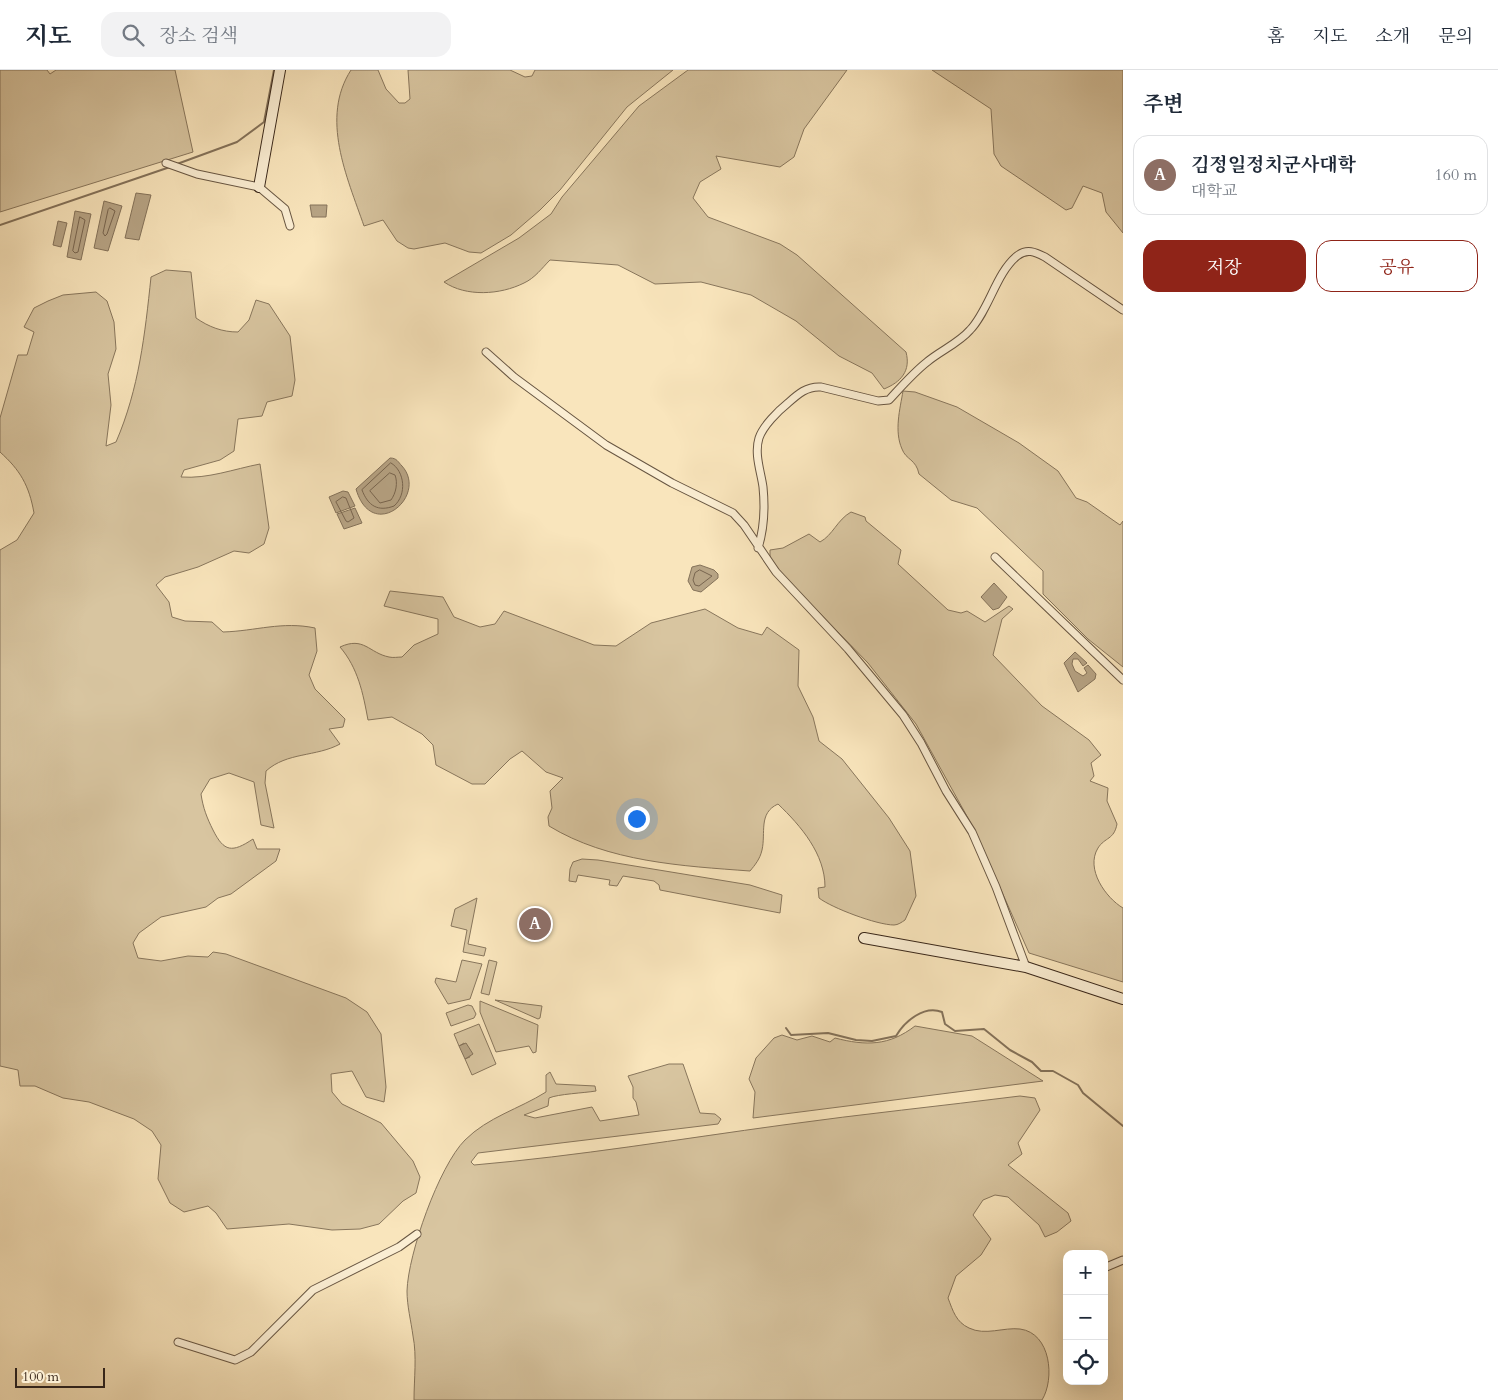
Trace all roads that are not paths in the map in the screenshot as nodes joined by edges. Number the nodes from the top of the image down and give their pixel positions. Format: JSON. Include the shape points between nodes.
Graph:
{"nodes":[{"id":1,"x":280,"y":70,"type":"edge"},
{"id":2,"x":166,"y":163,"type":"dead end"},
{"id":3,"x":259,"y":187,"type":"junction"},
{"id":4,"x":290,"y":226,"type":"dead end"},
{"id":5,"x":1123,"y":310,"type":"edge"},
{"id":6,"x":486,"y":352,"type":"dead end"},
{"id":7,"x":758,"y":548,"type":"junction"},
{"id":8,"x":995,"y":557,"type":"dead end"},
{"id":9,"x":1123,"y":680,"type":"edge"},
{"id":10,"x":864,"y":938,"type":"dead end"},
{"id":11,"x":1026,"y":967,"type":"junction"},
{"id":12,"x":1123,"y":999,"type":"edge"},
{"id":13,"x":417,"y":1234,"type":"dead end"},
{"id":14,"x":1123,"y":1260,"type":"edge"},
{"id":15,"x":1108,"y":1266,"type":"edge"},
{"id":16,"x":178,"y":1342,"type":"dead end"}],
"edges":[{"from":1,"to":3,"type":"street"},
{"from":2,"to":3,"type":"street","via":[[197,174]]},
{"from":3,"to":4,"type":"street","via":[[285,209]]},
{"from":5,"to":7,"type":"street","via":[[1045,257],[1025,252],[1006,270],[970,331],[914,372],[890,400],[878,401],[813,386],[801,392],[771,421],[759,440],[763,534]]},
{"from":6,"to":7,"type":"street","via":[[514,377],[606,445],[732,513]]},
{"from":7,"to":11,"type":"street","via":[[776,572],[848,649],[903,715],[921,743],[972,832]]},
{"from":8,"to":9,"type":"street"},
{"from":10,"to":11,"type":"street"},
{"from":11,"to":12,"type":"street"},
{"from":13,"to":16,"type":"street","via":[[399,1247],[313,1290],[240,1359],[229,1359]]},
{"from":14,"to":15,"type":"street"}]}
